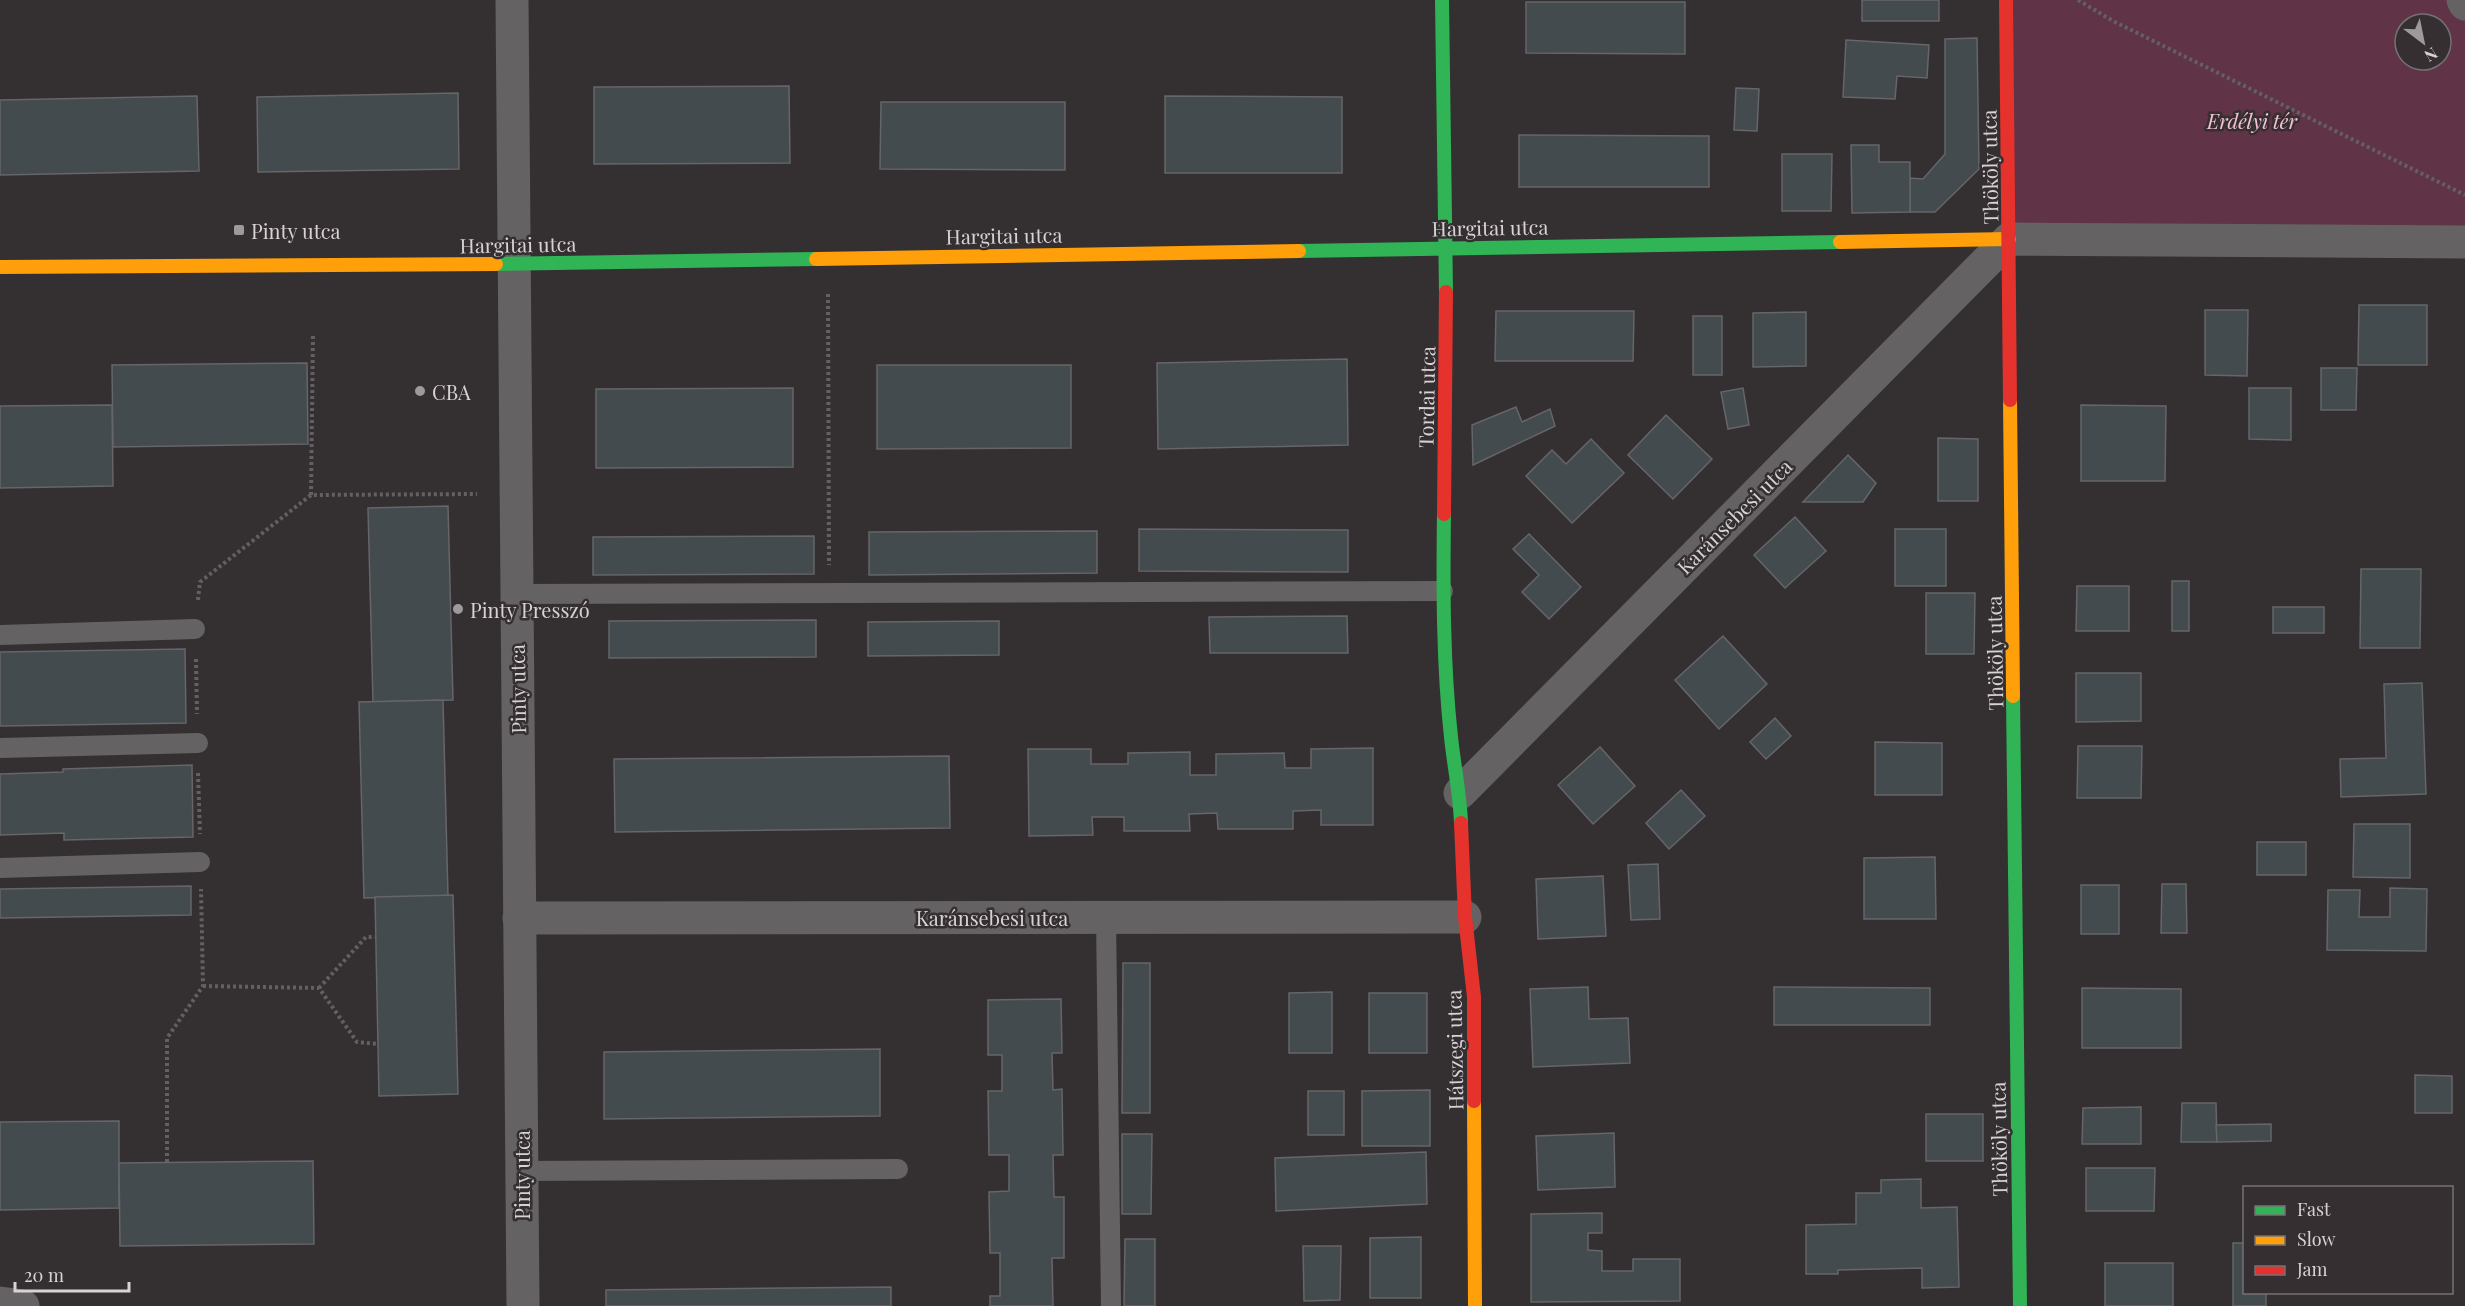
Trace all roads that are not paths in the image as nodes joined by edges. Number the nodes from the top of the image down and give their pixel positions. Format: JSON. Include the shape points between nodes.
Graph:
{"nodes":[{"id":1,"x":512,"y":0,"type":"edge"},
{"id":2,"x":1442,"y":0,"type":"edge"},
{"id":3,"x":2006,"y":0,"type":"edge"},
{"id":4,"x":2009,"y":239,"type":"junction"},
{"id":5,"x":2465,"y":242,"type":"edge"},
{"id":6,"x":1447,"y":247,"type":"junction"},
{"id":7,"x":514,"y":264,"type":"junction"},
{"id":8,"x":0,"y":267,"type":"edge"},
{"id":9,"x":1443,"y":591,"type":"junction"},
{"id":10,"x":517,"y":594,"type":"junction"},
{"id":11,"x":195,"y":629,"type":"road end"},
{"id":12,"x":0,"y":635,"type":"edge"},
{"id":13,"x":198,"y":743,"type":"road end"},
{"id":14,"x":0,"y":748,"type":"edge"},
{"id":15,"x":1460,"y":793,"type":"junction"},
{"id":16,"x":200,"y":862,"type":"road end"},
{"id":17,"x":0,"y":868,"type":"edge"},
{"id":18,"x":1106,"y":917,"type":"junction"},
{"id":19,"x":1465,"y":917,"type":"junction"},
{"id":20,"x":519,"y":918,"type":"junction"},
{"id":21,"x":898,"y":1169,"type":"dead end"},
{"id":22,"x":521,"y":1171,"type":"junction"},
{"id":23,"x":0,"y":1303,"type":"edge"},
{"id":24,"x":23,"y":1306,"type":"edge"},
{"id":25,"x":523,"y":1306,"type":"edge"},
{"id":26,"x":1111,"y":1306,"type":"edge"},
{"id":27,"x":1475,"y":1306,"type":"edge"},
{"id":28,"x":2019,"y":1306,"type":"edge"}],
"edges":[{"from":1,"to":7,"type":"street","name":"Pinty utca"},
{"from":2,"to":6,"type":"street","name":"Tordai utca"},
{"from":3,"to":4,"type":"street","name":"Thököly utca"},
{"from":4,"to":5,"type":"street"},
{"from":4,"to":6,"type":"street","name":"Hargitai utca"},
{"from":4,"to":15,"type":"street","name":"Karánsebesi utca"},
{"from":4,"to":28,"type":"street","name":"Thököly utca"},
{"from":6,"to":7,"type":"street","name":"Hargitai utca"},
{"from":6,"to":9,"type":"street","name":"Tordai utca"},
{"from":7,"to":8,"type":"street","name":"Hargitai utca"},
{"from":7,"to":10,"type":"street","name":"Pinty utca"},
{"from":9,"to":10,"type":"lane"},
{"from":9,"to":15,"type":"street","name":"Tordai utca","via":[[1451,737]]},
{"from":10,"to":20,"type":"street","name":"Pinty utca"},
{"from":11,"to":12,"type":"lane"},
{"from":13,"to":14,"type":"lane"},
{"from":15,"to":19,"type":"street","name":"Hátszegi utca"},
{"from":16,"to":17,"type":"lane"},
{"from":18,"to":19,"type":"street","name":"Karánsebesi utca"},
{"from":18,"to":20,"type":"street","name":"Karánsebesi utca"},
{"from":18,"to":26,"type":"lane"},
{"from":19,"to":27,"type":"street","name":"Hátszegi utca","via":[[1474,997]]},
{"from":20,"to":22,"type":"street","name":"Pinty utca"},
{"from":21,"to":22,"type":"lane"},
{"from":22,"to":25,"type":"street","name":"Pinty utca"},
{"from":23,"to":24,"type":"street"}]}
